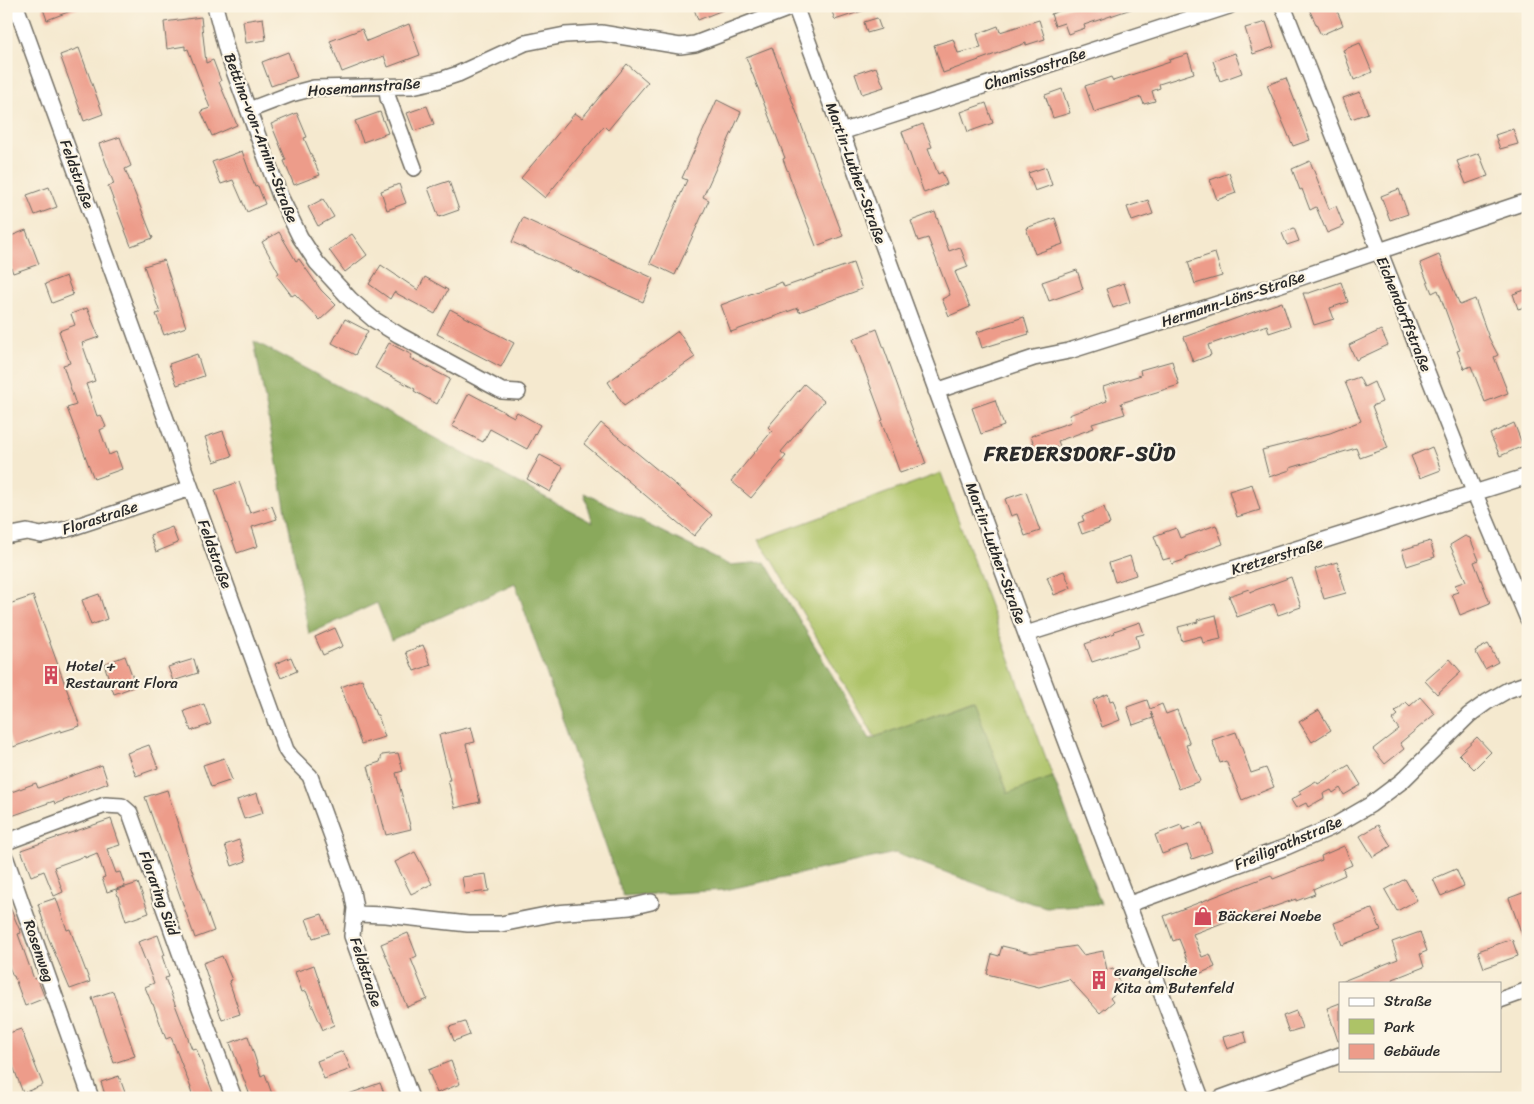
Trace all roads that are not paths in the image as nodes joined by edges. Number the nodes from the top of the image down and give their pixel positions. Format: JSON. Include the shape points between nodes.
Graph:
{"nodes":[{"id":1,"x":16,"y":6,"type":"edge"},
{"id":2,"x":215,"y":6,"type":"edge"},
{"id":3,"x":795,"y":6,"type":"edge"},
{"id":4,"x":1230,"y":6,"type":"edge"},
{"id":5,"x":1283,"y":6,"type":"edge"},
{"id":6,"x":388,"y":87,"type":"junction"},
{"id":7,"x":249,"y":110,"type":"junction"},
{"id":8,"x":841,"y":132,"type":"junction"},
{"id":9,"x":414,"y":168,"type":"dead end"},
{"id":10,"x":1528,"y":202,"type":"edge"},
{"id":11,"x":1379,"y":251,"type":"junction"},
{"id":12,"x":936,"y":391,"type":"junction"},
{"id":13,"x":518,"y":392,"type":"dead end"},
{"id":14,"x":1528,"y":476,"type":"edge"},
{"id":15,"x":191,"y":488,"type":"junction"},
{"id":16,"x":1475,"y":494,"type":"junction"},
{"id":17,"x":6,"y":536,"type":"edge"},
{"id":18,"x":1528,"y":620,"type":"edge"},
{"id":19,"x":1026,"y":634,"type":"junction"},
{"id":20,"x":1528,"y":682,"type":"edge"},
{"id":21,"x":6,"y":842,"type":"edge"},
{"id":22,"x":6,"y":859,"type":"edge"},
{"id":23,"x":651,"y":902,"type":"dead end"},
{"id":24,"x":1127,"y":905,"type":"junction"},
{"id":25,"x":355,"y":914,"type":"junction"},
{"id":26,"x":1528,"y":990,"type":"edge"},
{"id":27,"x":1502,"y":999,"type":"edge"},
{"id":28,"x":1339,"y":1055,"type":"edge"},
{"id":29,"x":91,"y":1098,"type":"edge"},
{"id":30,"x":234,"y":1098,"type":"edge"},
{"id":31,"x":411,"y":1098,"type":"edge"},
{"id":32,"x":1201,"y":1098,"type":"edge"},
{"id":33,"x":1221,"y":1098,"type":"edge"}],
"edges":[{"from":1,"to":15,"type":"street","name":"Feldstraße"},
{"from":2,"to":7,"type":"street","name":"Bettina-von-Arnim-Straße","via":[[227,52]]},
{"from":3,"to":6,"type":"street","name":"Hosemannstraße","via":[[695,44],[680,46],[601,33],[565,35],[525,43],[440,80]]},
{"from":3,"to":8,"type":"street","name":"Martin-Luther-Straße"},
{"from":4,"to":8,"type":"street","name":"Chamissostraße"},
{"from":5,"to":11,"type":"street","name":"Eichendorffstraße"},
{"from":6,"to":7,"type":"street","name":"Hosemannstraße","via":[[314,88]]},
{"from":6,"to":9,"type":"street","via":[[388,98]]},
{"from":7,"to":13,"type":"street","name":"Bettina-von-Arnim-Straße","via":[[289,216],[317,264],[334,283],[386,328],[502,391]]},
{"from":8,"to":12,"type":"street","name":"Martin-Luther-Straße"},
{"from":10,"to":11,"type":"street","name":"Hermann-Löns-Straße"},
{"from":11,"to":12,"type":"street","name":"Hermann-Löns-Straße"},
{"from":11,"to":16,"type":"street","name":"Eichendorffstraße"},
{"from":12,"to":19,"type":"street","name":"Martin-Luther-Straße"},
{"from":14,"to":16,"type":"street","name":"Kretzerstraße"},
{"from":15,"to":17,"type":"street","name":"Florastraße","via":[[71,528],[41,535],[28,532]]},
{"from":15,"to":25,"type":"street","name":"Feldstraße","via":[[286,750],[310,776],[352,891]]},
{"from":16,"to":18,"type":"street","name":"Eichendorffstraße"},
{"from":16,"to":19,"type":"street","name":"Kretzerstraße"},
{"from":19,"to":24,"type":"street","name":"Martin-Luther-Straße"},
{"from":20,"to":24,"type":"street","name":"Freiligrathstraße","via":[[1486,702],[1402,781],[1332,827]]},
{"from":21,"to":30,"type":"street","name":"Floraring Süd","via":[[105,805],[122,806],[130,813]]},
{"from":22,"to":29,"type":"street","name":"Rosenweg"},
{"from":23,"to":25,"type":"street","via":[[630,907],[556,913],[501,924]]},
{"from":24,"to":32,"type":"street","name":"Martin-Luther-Straße"},
{"from":25,"to":31,"type":"street","name":"Feldstraße","via":[[352,936]]},
{"from":26,"to":27,"type":"street"},
{"from":28,"to":33,"type":"street"}]}
